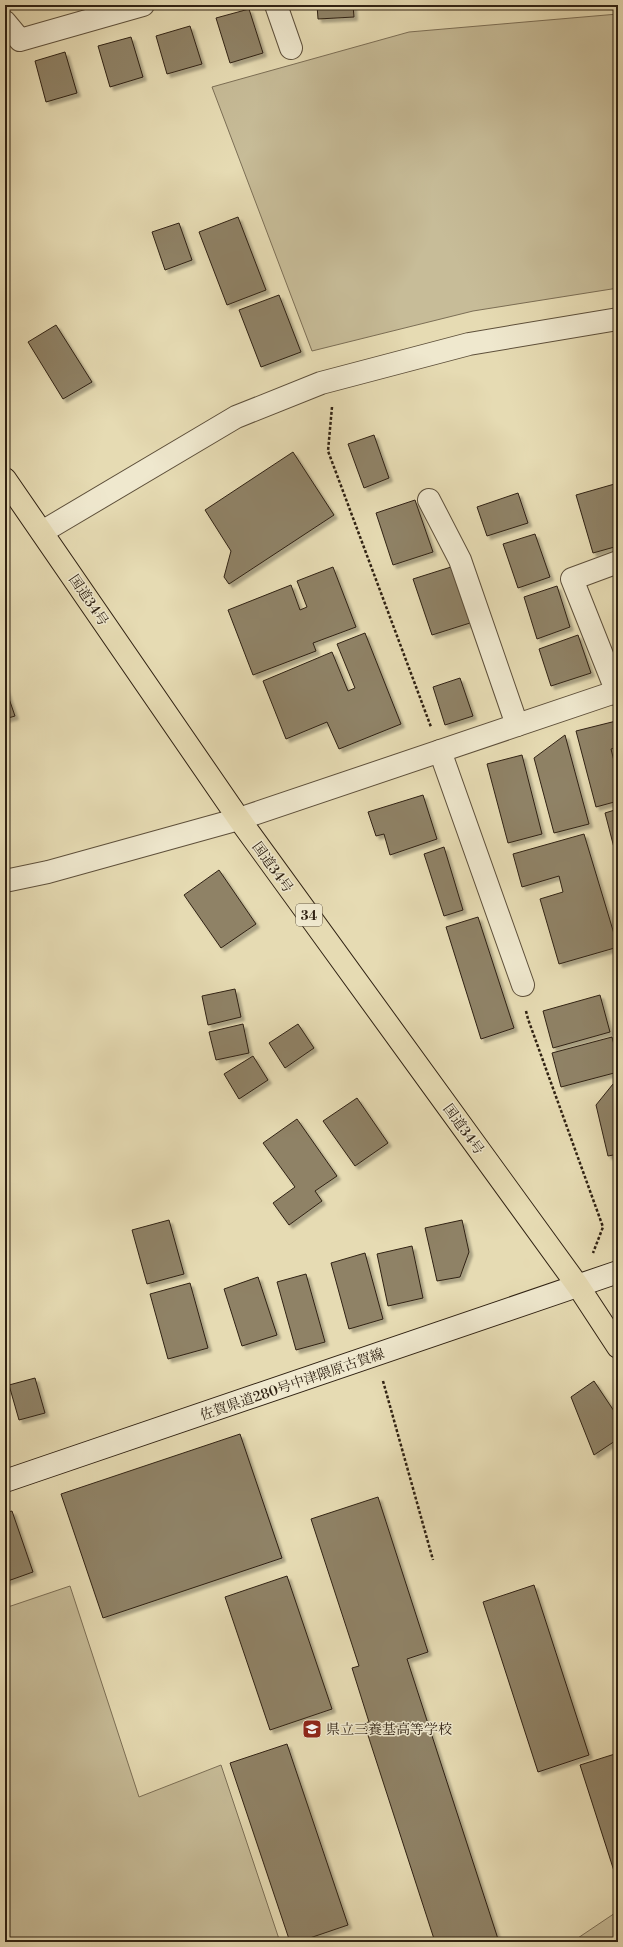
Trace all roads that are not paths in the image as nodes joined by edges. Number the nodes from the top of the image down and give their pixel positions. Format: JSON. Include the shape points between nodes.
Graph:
{"nodes":[{"id":1,"x":142,"y":5,"type":"edge"},
{"id":2,"x":276,"y":5,"type":"edge"},
{"id":3,"x":5,"y":22,"type":"edge"},
{"id":4,"x":291,"y":48,"type":"dead end"},
{"id":5,"x":618,"y":319,"type":"edge"},
{"id":6,"x":5,"y":479,"type":"edge"},
{"id":7,"x":429,"y":500,"type":"dead end"},
{"id":8,"x":42,"y":532,"type":"junction"},
{"id":9,"x":618,"y":562,"type":"edge"},
{"id":10,"x":618,"y":693,"type":"edge"},
{"id":11,"x":517,"y":725,"type":"junction"},
{"id":12,"x":440,"y":751,"type":"junction"},
{"id":13,"x":239,"y":819,"type":"junction"},
{"id":14,"x":5,"y":881,"type":"edge"},
{"id":15,"x":523,"y":985,"type":"road end"},
{"id":16,"x":618,"y":1272,"type":"edge"},
{"id":17,"x":578,"y":1286,"type":"junction"},
{"id":18,"x":618,"y":1347,"type":"edge"},
{"id":19,"x":6,"y":1478,"type":"edge"}],
"edges":[{"from":1,"to":3,"type":"street","via":[[20,40]]},
{"from":2,"to":4,"type":"street"},
{"from":5,"to":8,"type":"street","via":[[469,344],[322,383],[236,416]]},
{"from":6,"to":8,"type":"highway","name":"国道34号","number":"34"},
{"from":7,"to":11,"type":"street","via":[[460,560]]},
{"from":8,"to":13,"type":"highway","name":"国道34号","number":"34"},
{"from":9,"to":10,"type":"street","via":[[572,578]]},
{"from":10,"to":11,"type":"street"},
{"from":11,"to":12,"type":"street"},
{"from":12,"to":13,"type":"street"},
{"from":12,"to":15,"type":"street"},
{"from":13,"to":14,"type":"street","via":[[48,872]]},
{"from":13,"to":17,"type":"highway","name":"国道34号","number":"34"},
{"from":16,"to":17,"type":"street","name":"佐賀県道280号中津隈原古賀線"},
{"from":17,"to":18,"type":"highway","name":"国道34号","number":"34"},
{"from":17,"to":19,"type":"street","name":"佐賀県道280号中津隈原古賀線"}]}
